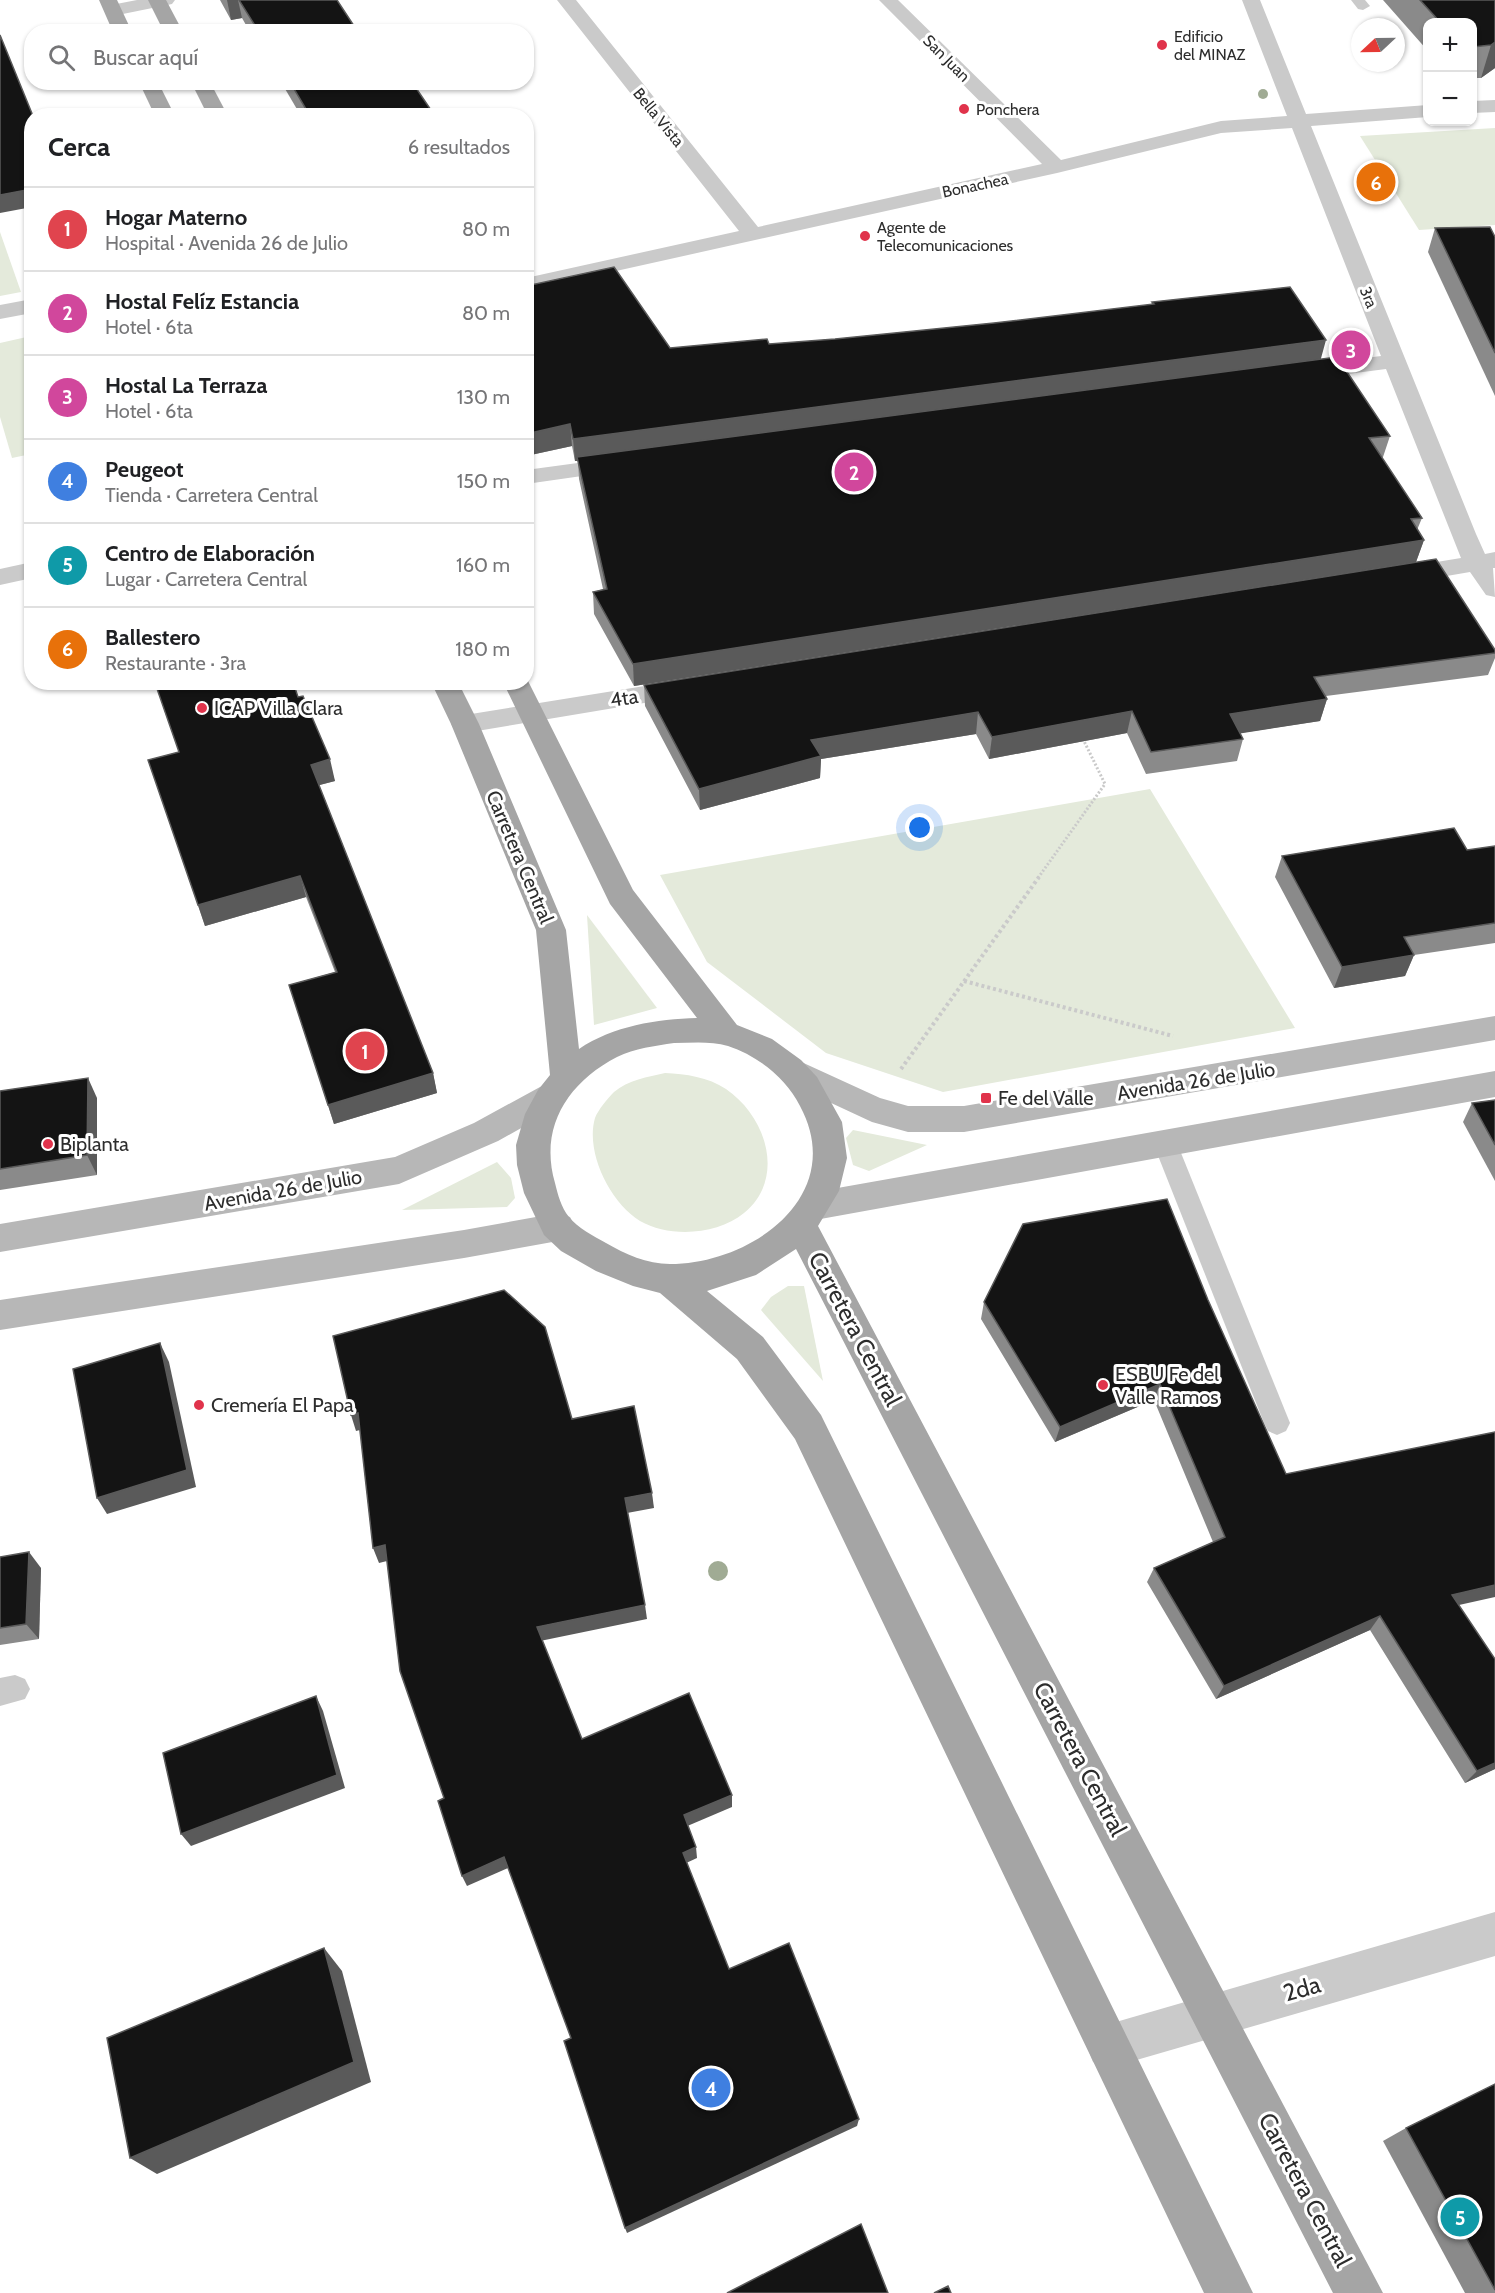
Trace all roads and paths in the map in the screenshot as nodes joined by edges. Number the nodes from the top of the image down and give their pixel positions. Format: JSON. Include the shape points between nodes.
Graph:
{"nodes":[{"id":1,"x":160,"y":0,"type":"edge"},
{"id":2,"x":566,"y":0,"type":"edge"},
{"id":3,"x":888,"y":0,"type":"edge"},
{"id":4,"x":1251,"y":0,"type":"edge"},
{"id":5,"x":110,"y":5,"type":"edge"},
{"id":6,"x":119,"y":24,"type":"edge"},
{"id":7,"x":170,"y":24,"type":"edge"},
{"id":8,"x":152,"y":90,"type":"edge"},
{"id":9,"x":205,"y":90,"type":"edge"},
{"id":10,"x":1495,"y":106,"type":"edge"},
{"id":11,"x":1477,"y":107,"type":"edge"},
{"id":12,"x":161,"y":108,"type":"edge"},
{"id":13,"x":214,"y":108,"type":"edge"},
{"id":14,"x":1423,"y":111,"type":"edge"},
{"id":15,"x":1299,"y":121,"type":"junction"},
{"id":16,"x":1057,"y":167,"type":"junction"},
{"id":17,"x":753,"y":234,"type":"junction"},
{"id":18,"x":534,"y":283,"type":"edge"},
{"id":19,"x":24,"y":308,"type":"edge"},
{"id":20,"x":0,"y":312,"type":"edge"},
{"id":21,"x":1394,"y":361,"type":"junction"},
{"id":22,"x":1275,"y":377,"type":"edge"},
{"id":23,"x":645,"y":461,"type":"edge"},
{"id":24,"x":534,"y":476,"type":"edge"},
{"id":25,"x":1485,"y":562,"type":"edge"},
{"id":26,"x":24,"y":572,"type":"edge"},
{"id":27,"x":0,"y":577,"type":"edge"},
{"id":28,"x":1370,"y":580,"type":"edge"},
{"id":29,"x":1495,"y":589,"type":"edge"},
{"id":30,"x":710,"y":685,"type":"edge"},
{"id":31,"x":448,"y":690,"type":"edge"},
{"id":32,"x":520,"y":690,"type":"edge"},
{"id":33,"x":532,"y":713,"type":"junction"},
{"id":34,"x":465,"y":724,"type":"junction"},
{"id":35,"x":1078,"y":731,"type":"edge"},
{"id":36,"x":964,"y":981,"type":"junction"},
{"id":37,"x":1495,"y":1028,"type":"edge"},
{"id":38,"x":726,"y":1033,"type":"junction"},
{"id":39,"x":1183,"y":1038,"type":"dead end"},
{"id":40,"x":797,"y":1073,"type":"junction"},
{"id":41,"x":1495,"y":1084,"type":"edge"},
{"id":42,"x":559,"y":1086,"type":"junction"},
{"id":43,"x":872,"y":1109,"type":"junction"},
{"id":44,"x":1165,"y":1143,"type":"junction"},
{"id":45,"x":808,"y":1216,"type":"junction"},
{"id":46,"x":558,"y":1227,"type":"junction"},
{"id":47,"x":0,"y":1238,"type":"edge"},
{"id":48,"x":668,"y":1279,"type":"junction"},
{"id":49,"x":0,"y":1315,"type":"edge"},
{"id":50,"x":1277,"y":1422,"type":"dead end"},
{"id":51,"x":1495,"y":1934,"type":"edge"},
{"id":52,"x":1213,"y":2015,"type":"junction"},
{"id":53,"x":1109,"y":2046,"type":"junction"},
{"id":54,"x":1229,"y":2293,"type":"edge"},
{"id":55,"x":1359,"y":2293,"type":"edge"}],
"edges":[{"from":1,"to":5,"type":"street"},
{"from":1,"to":7,"type":"main road"},
{"from":2,"to":17,"type":"street","name":"Bella Vista"},
{"from":3,"to":16,"type":"street","name":"San Juan"},
{"from":4,"to":15,"type":"street","name":"3ra"},
{"from":5,"to":6,"type":"main road"},
{"from":8,"to":12,"type":"main road"},
{"from":9,"to":13,"type":"main road"},
{"from":10,"to":11,"type":"street"},
{"from":14,"to":15,"type":"street","name":"Bonachea"},
{"from":15,"to":16,"type":"street","name":"Bonachea","via":[[1221,128]]},
{"from":15,"to":21,"type":"street","name":"3ra"},
{"from":16,"to":17,"type":"street","name":"Bonachea"},
{"from":17,"to":18,"type":"street","name":"Bonachea"},
{"from":19,"to":20,"type":"street"},
{"from":21,"to":22,"type":"street"},
{"from":21,"to":25,"type":"street","name":"3ra"},
{"from":23,"to":24,"type":"street"},
{"from":25,"to":28,"type":"street"},
{"from":25,"to":29,"type":"street","name":"3ra"},
{"from":26,"to":27,"type":"street"},
{"from":30,"to":33,"type":"street","name":"4ta"},
{"from":31,"to":34,"type":"main road","name":"Carretera Central"},
{"from":32,"to":33,"type":"main road"},
{"from":33,"to":34,"type":"street","name":"4ta"},
{"from":33,"to":38,"type":"main road","via":[[621,896]]},
{"from":34,"to":42,"type":"main road","name":"Carretera Central","via":[[551,930]]},
{"from":35,"to":36,"type":"path","via":[[1105,784]]},
{"from":36,"to":39,"type":"path"},
{"from":36,"to":43,"type":"path"},
{"from":37,"to":43,"type":"main road","name":"Avenida 26 de Julio","via":[[964,1119],[908,1119]]},
{"from":38,"to":40,"type":"main road","via":[[773,1054]]},
{"from":38,"to":42,"type":"main road","via":[[674,1031],[633,1037],[596,1053]]},
{"from":40,"to":43,"type":"main road","name":"Avenida 26 de Julio"},
{"from":40,"to":45,"type":"main road","via":[[819,1102],[830,1136],[829,1172]]},
{"from":41,"to":44,"type":"main road"},
{"from":42,"to":46,"type":"main road","via":[[536,1127],[532,1161],[541,1196]]},
{"from":42,"to":47,"type":"main road","name":"Avenida 26 de Julio","via":[[486,1132],[399,1170]]},
{"from":44,"to":45,"type":"main road"},
{"from":44,"to":50,"type":"lane"},
{"from":45,"to":48,"type":"main road","via":[[777,1247],[745,1265],[710,1276]]},
{"from":45,"to":52,"type":"main road","name":"Carretera Central"},
{"from":46,"to":48,"type":"main road","via":[[624,1270]]},
{"from":46,"to":49,"type":"main road"},
{"from":48,"to":53,"type":"main road","via":[[750,1348],[808,1427]]},
{"from":51,"to":52,"type":"street","name":"2da"},
{"from":52,"to":53,"type":"street","name":"2da"},
{"from":52,"to":55,"type":"main road","name":"Carretera Central"},
{"from":53,"to":54,"type":"main road"}]}
